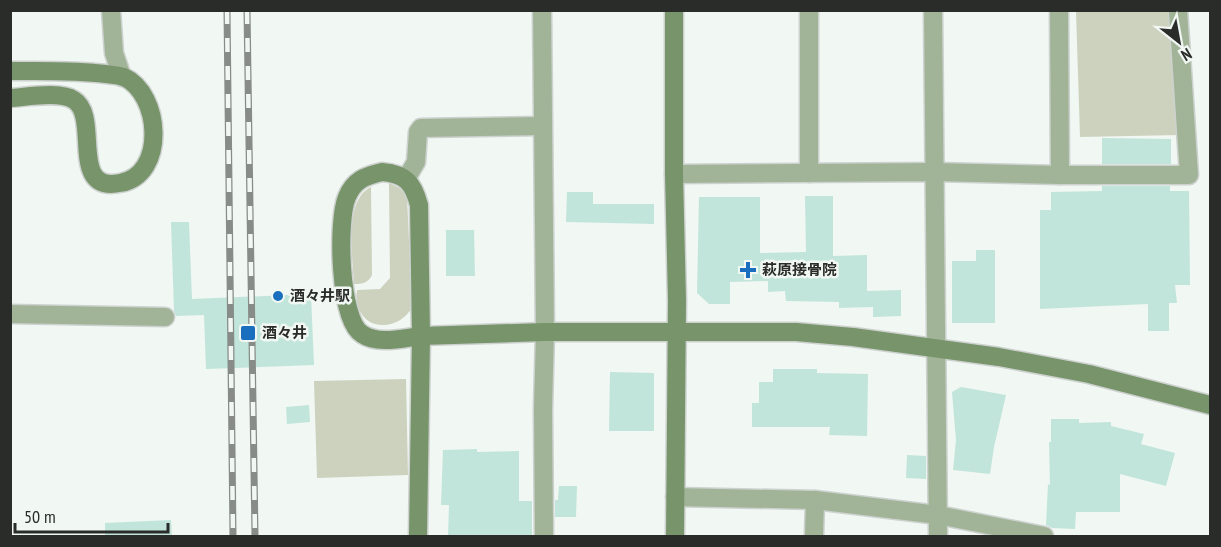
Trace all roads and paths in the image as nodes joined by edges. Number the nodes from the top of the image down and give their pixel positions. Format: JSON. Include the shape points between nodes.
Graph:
{"nodes":[{"id":1,"x":111,"y":10,"type":"edge"},
{"id":2,"x":542,"y":10,"type":"edge"},
{"id":3,"x":674,"y":10,"type":"edge"},
{"id":4,"x":809,"y":10,"type":"edge"},
{"id":5,"x":933,"y":10,"type":"edge"},
{"id":6,"x":1059,"y":10,"type":"edge"},
{"id":7,"x":1178,"y":10,"type":"edge"},
{"id":8,"x":10,"y":70,"type":"edge"},
{"id":9,"x":122,"y":76,"type":"junction"},
{"id":10,"x":10,"y":98,"type":"edge"},
{"id":11,"x":543,"y":126,"type":"junction"},
{"id":12,"x":935,"y":172,"type":"junction"},
{"id":13,"x":809,"y":173,"type":"junction"},
{"id":14,"x":674,"y":174,"type":"junction"},
{"id":15,"x":1060,"y":175,"type":"junction"},
{"id":16,"x":406,"y":179,"type":"junction"},
{"id":17,"x":10,"y":314,"type":"edge"},
{"id":18,"x":165,"y":317,"type":"dead end"},
{"id":19,"x":544,"y":332,"type":"junction"},
{"id":20,"x":677,"y":333,"type":"junction"},
{"id":21,"x":421,"y":336,"type":"junction"},
{"id":22,"x":936,"y":348,"type":"junction"},
{"id":23,"x":1210,"y":405,"type":"edge"},
{"id":24,"x":675,"y":497,"type":"junction"},
{"id":25,"x":815,"y":500,"type":"junction"},
{"id":26,"x":938,"y":515,"type":"junction"},
{"id":27,"x":418,"y":537,"type":"edge"},
{"id":28,"x":544,"y":537,"type":"edge"},
{"id":29,"x":675,"y":537,"type":"edge"},
{"id":30,"x":814,"y":537,"type":"edge"},
{"id":31,"x":938,"y":537,"type":"edge"},
{"id":32,"x":1044,"y":537,"type":"edge"}],
"edges":[{"from":1,"to":9,"type":"street","via":[[112,37]]},
{"from":2,"to":11,"type":"street"},
{"from":3,"to":14,"type":"street"},
{"from":4,"to":13,"type":"street"},
{"from":5,"to":12,"type":"street"},
{"from":6,"to":15,"type":"street"},
{"from":7,"to":15,"type":"street","via":[[1190,175]]},
{"from":8,"to":9,"type":"street"},
{"from":9,"to":10,"type":"street","via":[[138,89],[151,111],[154,136],[145,170],[120,184],[101,182],[92,174],[86,129],[76,101],[64,96]]},
{"from":11,"to":16,"type":"street","via":[[421,128],[416,162]]},
{"from":11,"to":19,"type":"street"},
{"from":12,"to":13,"type":"street"},
{"from":12,"to":15,"type":"street"},
{"from":12,"to":22,"type":"street"},
{"from":13,"to":14,"type":"street"},
{"from":14,"to":20,"type":"street"},
{"from":16,"to":21,"type":"street","via":[[418,205]]},
{"from":16,"to":21,"type":"street","via":[[392,173],[367,175],[347,197],[342,212],[343,288],[351,322],[361,334],[378,340]]},
{"from":17,"to":18,"type":"street"},
{"from":19,"to":20,"type":"street"},
{"from":19,"to":21,"type":"street"},
{"from":19,"to":28,"type":"street"},
{"from":20,"to":22,"type":"street","via":[[796,332]]},
{"from":20,"to":24,"type":"street"},
{"from":21,"to":27,"type":"street"},
{"from":22,"to":23,"type":"street","via":[[1089,374]]},
{"from":22,"to":26,"type":"street"},
{"from":24,"to":25,"type":"street"},
{"from":24,"to":29,"type":"street"},
{"from":25,"to":26,"type":"street"},
{"from":25,"to":30,"type":"street"},
{"from":26,"to":31,"type":"street"},
{"from":26,"to":32,"type":"street"}]}
